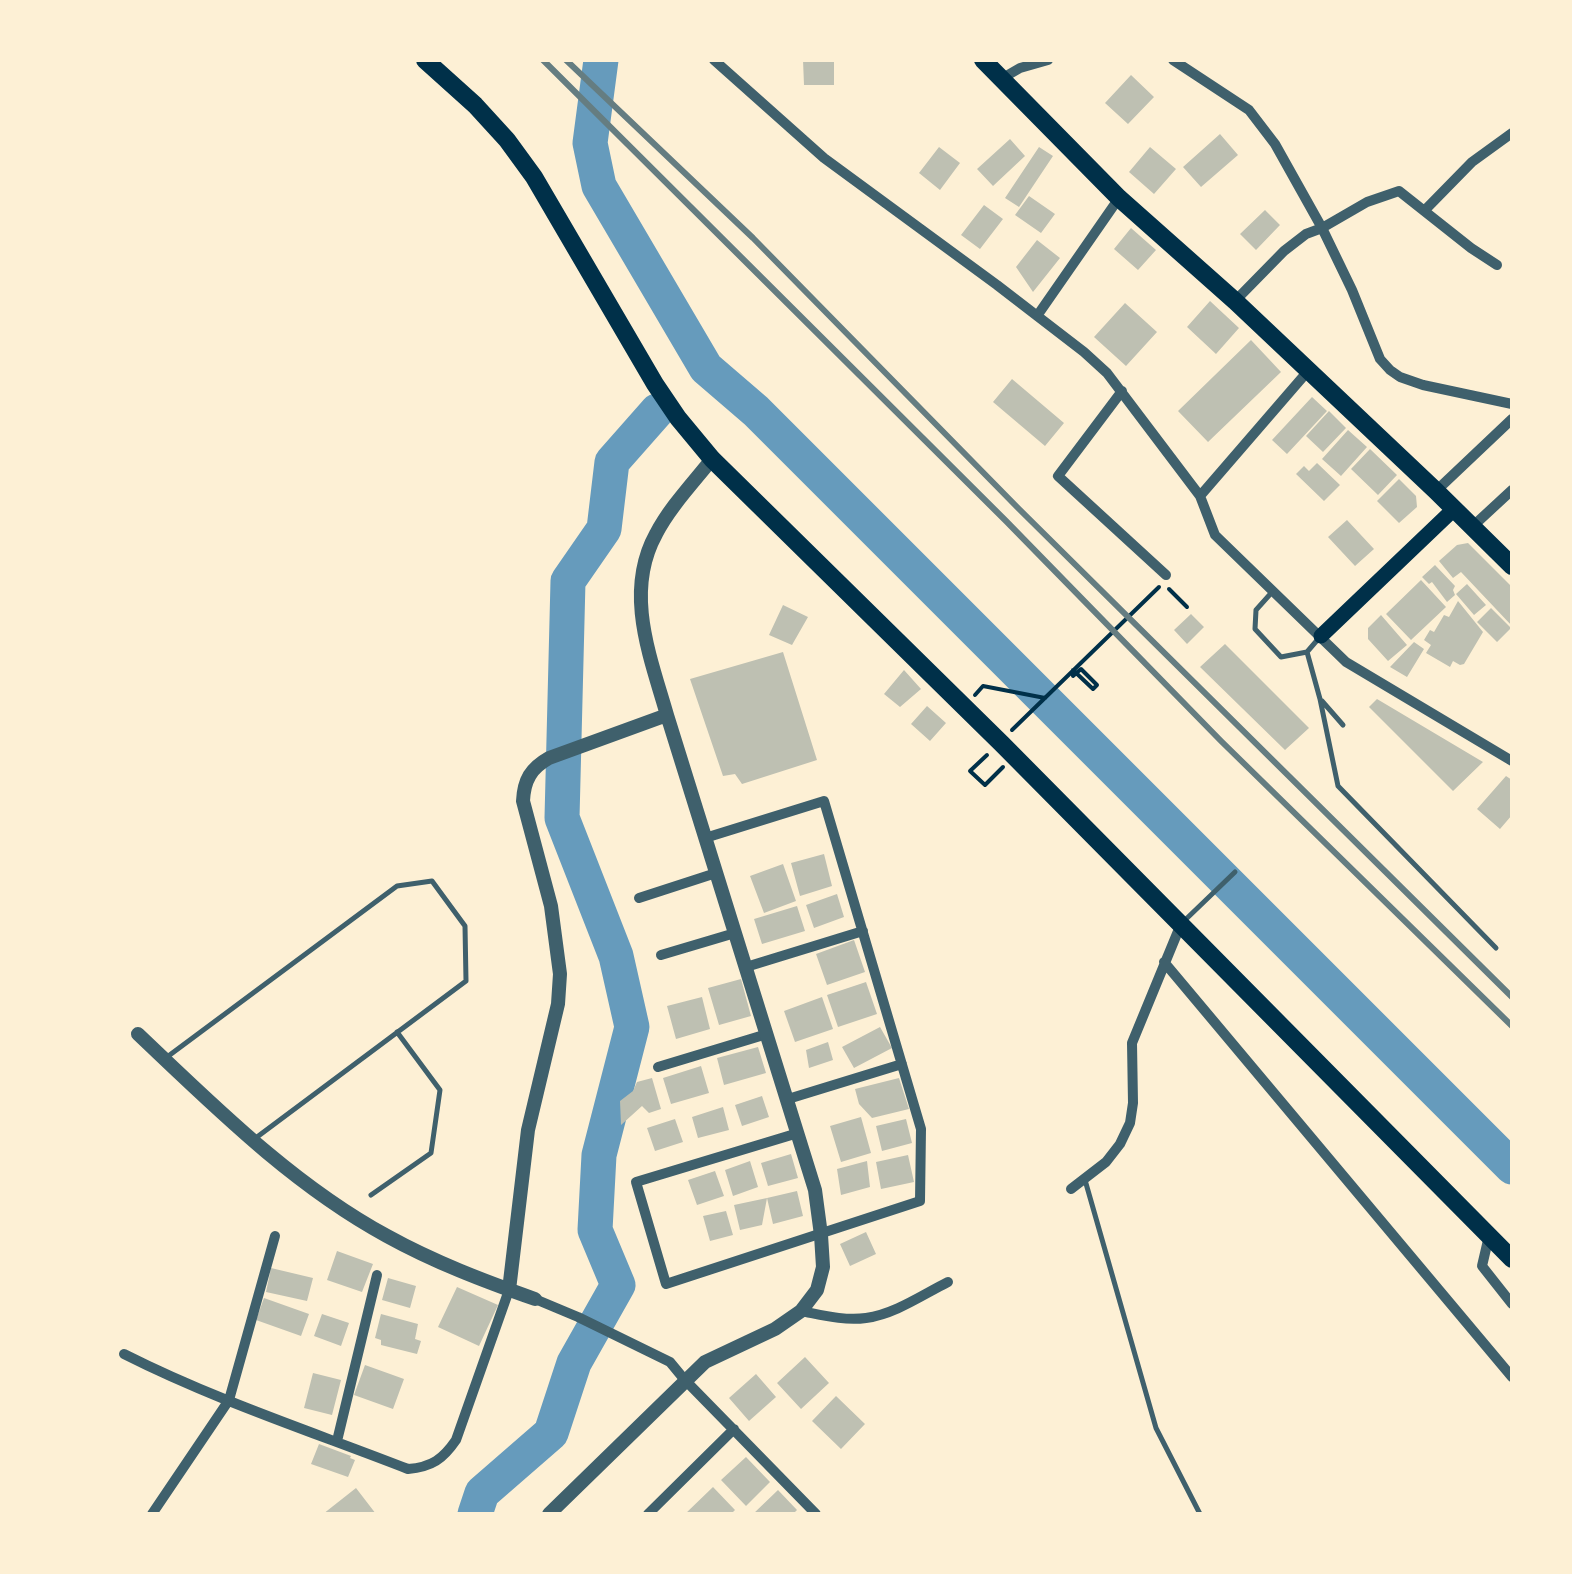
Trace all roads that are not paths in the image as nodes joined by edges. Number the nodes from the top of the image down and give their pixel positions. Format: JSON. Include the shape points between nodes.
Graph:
{"nodes":[{"id":1,"x":425,"y":60,"type":"edge"},
{"id":2,"x":714,"y":60,"type":"edge"},
{"id":3,"x":983,"y":60,"type":"edge"},
{"id":4,"x":1048,"y":60,"type":"edge"},
{"id":5,"x":1173,"y":60,"type":"edge"},
{"id":6,"x":1000,"y":79,"type":"junction"},
{"id":7,"x":1512,"y":133,"type":"edge"},
{"id":8,"x":1118,"y":198,"type":"junction"},
{"id":9,"x":1425,"y":210,"type":"junction"},
{"id":10,"x":1322,"y":228,"type":"junction"},
{"id":11,"x":1497,"y":265,"type":"dead end"},
{"id":12,"x":1234,"y":300,"type":"junction"},
{"id":13,"x":1037,"y":316,"type":"junction"},
{"id":14,"x":1308,"y":371,"type":"junction"},
{"id":15,"x":1122,"y":391,"type":"junction"},
{"id":16,"x":1512,"y":404,"type":"edge"},
{"id":17,"x":1512,"y":418,"type":"edge"},
{"id":18,"x":712,"y":459,"type":"junction"},
{"id":19,"x":1512,"y":490,"type":"edge"},
{"id":20,"x":1436,"y":491,"type":"junction"},
{"id":21,"x":1200,"y":496,"type":"junction"},
{"id":22,"x":1454,"y":509,"type":"junction"},
{"id":23,"x":1472,"y":527,"type":"junction"},
{"id":24,"x":1512,"y":566,"type":"edge"},
{"id":25,"x":1166,"y":576,"type":"dead end"},
{"id":26,"x":1273,"y":591,"type":"junction"},
{"id":27,"x":1321,"y":636,"type":"junction"},
{"id":28,"x":1307,"y":652,"type":"junction"},
{"id":29,"x":1320,"y":699,"type":"junction"},
{"id":30,"x":667,"y":715,"type":"junction"},
{"id":31,"x":1343,"y":725,"type":"dead end"},
{"id":32,"x":1512,"y":761,"type":"edge"},
{"id":33,"x":705,"y":838,"type":"junction"},
{"id":34,"x":1235,"y":872,"type":"dead end"},
{"id":35,"x":716,"y":873,"type":"junction"},
{"id":36,"x":639,"y":898,"type":"dead end"},
{"id":37,"x":1181,"y":924,"type":"junction"},
{"id":38,"x":863,"y":931,"type":"junction"},
{"id":39,"x":735,"y":933,"type":"junction"},
{"id":40,"x":1496,"y":948,"type":"dead end"},
{"id":41,"x":660,"y":955,"type":"dead end"},
{"id":42,"x":1164,"y":962,"type":"junction"},
{"id":43,"x":746,"y":967,"type":"junction"},
{"id":44,"x":397,"y":1032,"type":"junction"},
{"id":45,"x":138,"y":1034,"type":"dead end"},
{"id":46,"x":767,"y":1034,"type":"junction"},
{"id":47,"x":164,"y":1059,"type":"junction"},
{"id":48,"x":902,"y":1064,"type":"junction"},
{"id":49,"x":658,"y":1067,"type":"dead end"},
{"id":50,"x":788,"y":1099,"type":"junction"},
{"id":51,"x":798,"y":1133,"type":"junction"},
{"id":52,"x":252,"y":1140,"type":"junction"},
{"id":53,"x":1084,"y":1178,"type":"junction"},
{"id":54,"x":1071,"y":1189,"type":"dead end"},
{"id":55,"x":371,"y":1195,"type":"dead end"},
{"id":56,"x":822,"y":1234,"type":"junction"},
{"id":57,"x":1489,"y":1235,"type":"junction"},
{"id":58,"x":275,"y":1236,"type":"dead end"},
{"id":59,"x":1512,"y":1259,"type":"edge"},
{"id":60,"x":377,"y":1275,"type":"dead end"},
{"id":61,"x":948,"y":1282,"type":"dead end"},
{"id":62,"x":509,"y":1290,"type":"junction"},
{"id":63,"x":534,"y":1299,"type":"joint"},
{"id":64,"x":1512,"y":1304,"type":"edge"},
{"id":65,"x":801,"y":1311,"type":"junction"},
{"id":66,"x":124,"y":1354,"type":"dead end"},
{"id":67,"x":1512,"y":1377,"type":"edge"},
{"id":68,"x":684,"y":1379,"type":"junction"},
{"id":69,"x":229,"y":1400,"type":"junction"},
{"id":70,"x":734,"y":1429,"type":"junction"},
{"id":71,"x":337,"y":1441,"type":"junction"},
{"id":72,"x":152,"y":1514,"type":"edge"},
{"id":73,"x":549,"y":1514,"type":"edge"},
{"id":74,"x":648,"y":1514,"type":"edge"},
{"id":75,"x":816,"y":1514,"type":"edge"},
{"id":76,"x":1200,"y":1514,"type":"edge"}],
"edges":[{"from":1,"to":18,"type":"main road","via":[[475,105],[534,177],[655,384]]},
{"from":2,"to":13,"type":"street","via":[[824,158]]},
{"from":3,"to":6,"type":"main road"},
{"from":4,"to":6,"type":"street"},
{"from":5,"to":10,"type":"street","via":[[1249,110],[1276,144]]},
{"from":6,"to":8,"type":"main road"},
{"from":7,"to":9,"type":"street"},
{"from":8,"to":12,"type":"main road"},
{"from":8,"to":13,"type":"street"},
{"from":9,"to":10,"type":"street","via":[[1399,190]]},
{"from":9,"to":11,"type":"street"},
{"from":10,"to":12,"type":"street","via":[[1284,251]]},
{"from":10,"to":16,"type":"street","via":[[1390,370],[1422,385]]},
{"from":12,"to":14,"type":"main road"},
{"from":13,"to":15,"type":"street"},
{"from":14,"to":20,"type":"main road"},
{"from":14,"to":21,"type":"street"},
{"from":15,"to":21,"type":"street"},
{"from":15,"to":25,"type":"street","via":[[1058,476]]},
{"from":17,"to":20,"type":"street"},
{"from":18,"to":30,"type":"street","via":[[658,530],[640,581],[641,612]]},
{"from":18,"to":37,"type":"main road"},
{"from":19,"to":23,"type":"street"},
{"from":20,"to":22,"type":"main road"},
{"from":21,"to":26,"type":"street","via":[[1215,535]]},
{"from":22,"to":23,"type":"main road"},
{"from":22,"to":27,"type":"main road"},
{"from":23,"to":24,"type":"main road"},
{"from":26,"to":27,"type":"street"},
{"from":26,"to":28,"type":"lane","via":[[1256,610],[1255,629],[1281,657]]},
{"from":27,"to":28,"type":"lane"},
{"from":27,"to":32,"type":"street","via":[[1346,662]]},
{"from":28,"to":29,"type":"lane"},
{"from":29,"to":31,"type":"lane"},
{"from":29,"to":40,"type":"lane","via":[[1338,786]]},
{"from":30,"to":33,"type":"street"},
{"from":30,"to":62,"type":"street","via":[[549,758],[524,786],[560,974],[528,1130]]},
{"from":33,"to":35,"type":"street"},
{"from":33,"to":38,"type":"street","via":[[824,801]]},
{"from":34,"to":37,"type":"lane"},
{"from":35,"to":36,"type":"street"},
{"from":35,"to":39,"type":"street"},
{"from":37,"to":42,"type":"street"},
{"from":37,"to":57,"type":"main road"},
{"from":38,"to":43,"type":"street"},
{"from":38,"to":48,"type":"street"},
{"from":39,"to":41,"type":"street"},
{"from":39,"to":43,"type":"street"},
{"from":42,"to":53,"type":"street","via":[[1132,1043],[1130,1123],[1106,1162]]},
{"from":42,"to":67,"type":"street"},
{"from":43,"to":46,"type":"street"},
{"from":44,"to":47,"type":"lane","via":[[466,981],[465,926],[432,881],[397,886]]},
{"from":44,"to":52,"type":"lane"},
{"from":44,"to":55,"type":"lane","via":[[440,1090],[431,1153]]},
{"from":45,"to":47,"type":"street"},
{"from":46,"to":49,"type":"street"},
{"from":46,"to":50,"type":"street"},
{"from":47,"to":52,"type":"street"},
{"from":48,"to":50,"type":"street"},
{"from":48,"to":56,"type":"street","via":[[921,1128],[920,1201]]},
{"from":50,"to":51,"type":"street"},
{"from":51,"to":56,"type":"street"},
{"from":51,"to":56,"type":"street","via":[[636,1182],[666,1284]]},
{"from":52,"to":62,"type":"street","via":[[385,1236]]},
{"from":53,"to":54,"type":"street"},
{"from":53,"to":76,"type":"lane","via":[[1156,1428]]},
{"from":56,"to":65,"type":"street","via":[[823,1268]]},
{"from":57,"to":59,"type":"main road"},
{"from":57,"to":64,"type":"street","via":[[1482,1266]]},
{"from":58,"to":69,"type":"street"},
{"from":60,"to":71,"type":"street"},
{"from":61,"to":65,"type":"street","via":[[865,1318]]},
{"from":62,"to":63,"type":"street"},
{"from":62,"to":71,"type":"street","via":[[445,1455],[408,1468]]},
{"from":63,"to":68,"type":"street","via":[[670,1362]]},
{"from":65,"to":68,"type":"street"},
{"from":66,"to":69,"type":"street"},
{"from":68,"to":70,"type":"street"},
{"from":68,"to":73,"type":"street"},
{"from":69,"to":71,"type":"street"},
{"from":69,"to":72,"type":"street"},
{"from":70,"to":74,"type":"street"},
{"from":70,"to":75,"type":"street"}]}
